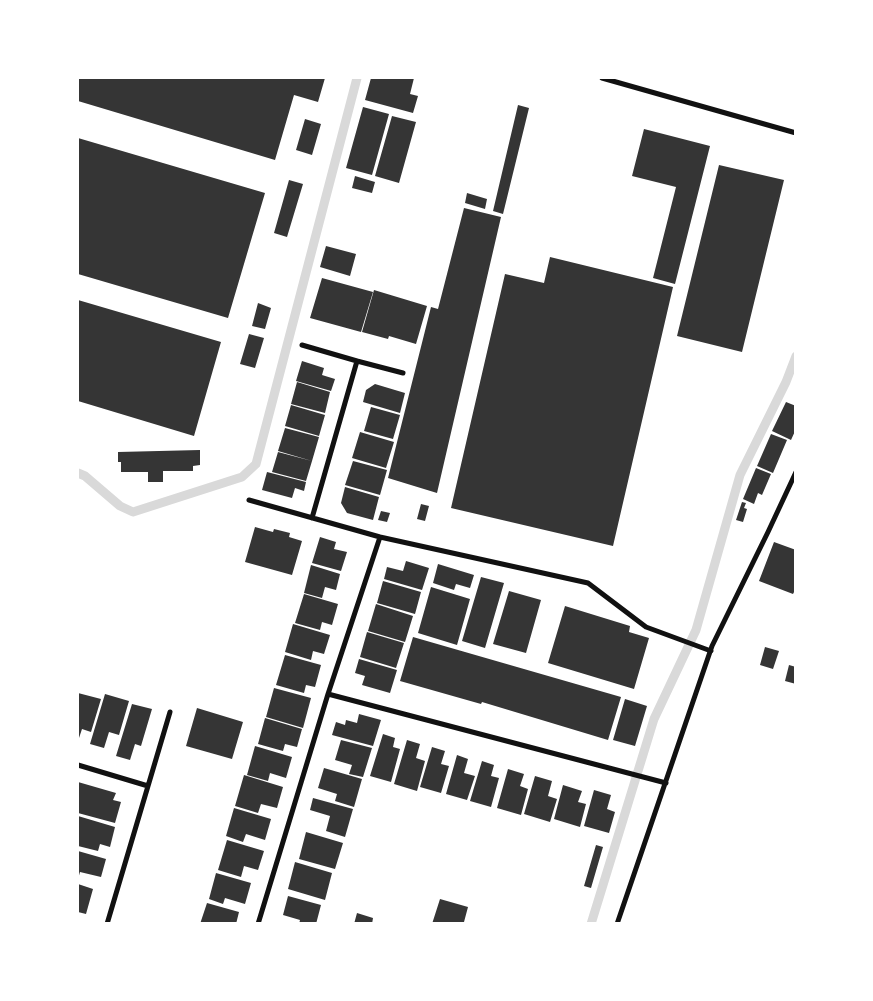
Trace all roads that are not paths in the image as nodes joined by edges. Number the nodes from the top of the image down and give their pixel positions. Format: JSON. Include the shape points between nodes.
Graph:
{"nodes":[{"id":1,"x":602,"y":78,"type":"edge"},
{"id":2,"x":796,"y":133,"type":"edge"},
{"id":3,"x":302,"y":344,"type":"dead end"},
{"id":4,"x":357,"y":361,"type":"junction"},
{"id":5,"x":404,"y":372,"type":"dead end"},
{"id":6,"x":796,"y":472,"type":"edge"},
{"id":7,"x":250,"y":500,"type":"dead end"},
{"id":8,"x":312,"y":518,"type":"junction"},
{"id":9,"x":380,"y":537,"type":"junction"},
{"id":10,"x":711,"y":651,"type":"junction"},
{"id":11,"x":328,"y":694,"type":"junction"},
{"id":12,"x":170,"y":712,"type":"dead end"},
{"id":13,"x":78,"y":765,"type":"edge"},
{"id":14,"x":666,"y":783,"type":"junction"},
{"id":15,"x":148,"y":786,"type":"junction"},
{"id":16,"x":107,"y":924,"type":"edge"},
{"id":17,"x":258,"y":924,"type":"edge"},
{"id":18,"x":617,"y":924,"type":"edge"}],
"edges":[{"from":1,"to":2,"type":"street"},
{"from":3,"to":4,"type":"street"},
{"from":4,"to":5,"type":"street"},
{"from":4,"to":8,"type":"street"},
{"from":6,"to":10,"type":"street"},
{"from":7,"to":8,"type":"street"},
{"from":8,"to":9,"type":"street"},
{"from":9,"to":10,"type":"street","via":[[588,582],[646,627]]},
{"from":9,"to":11,"type":"street"},
{"from":10,"to":14,"type":"street"},
{"from":11,"to":14,"type":"street"},
{"from":11,"to":17,"type":"street"},
{"from":12,"to":15,"type":"street"},
{"from":13,"to":15,"type":"street"},
{"from":14,"to":18,"type":"street"},
{"from":15,"to":16,"type":"street"}]}
